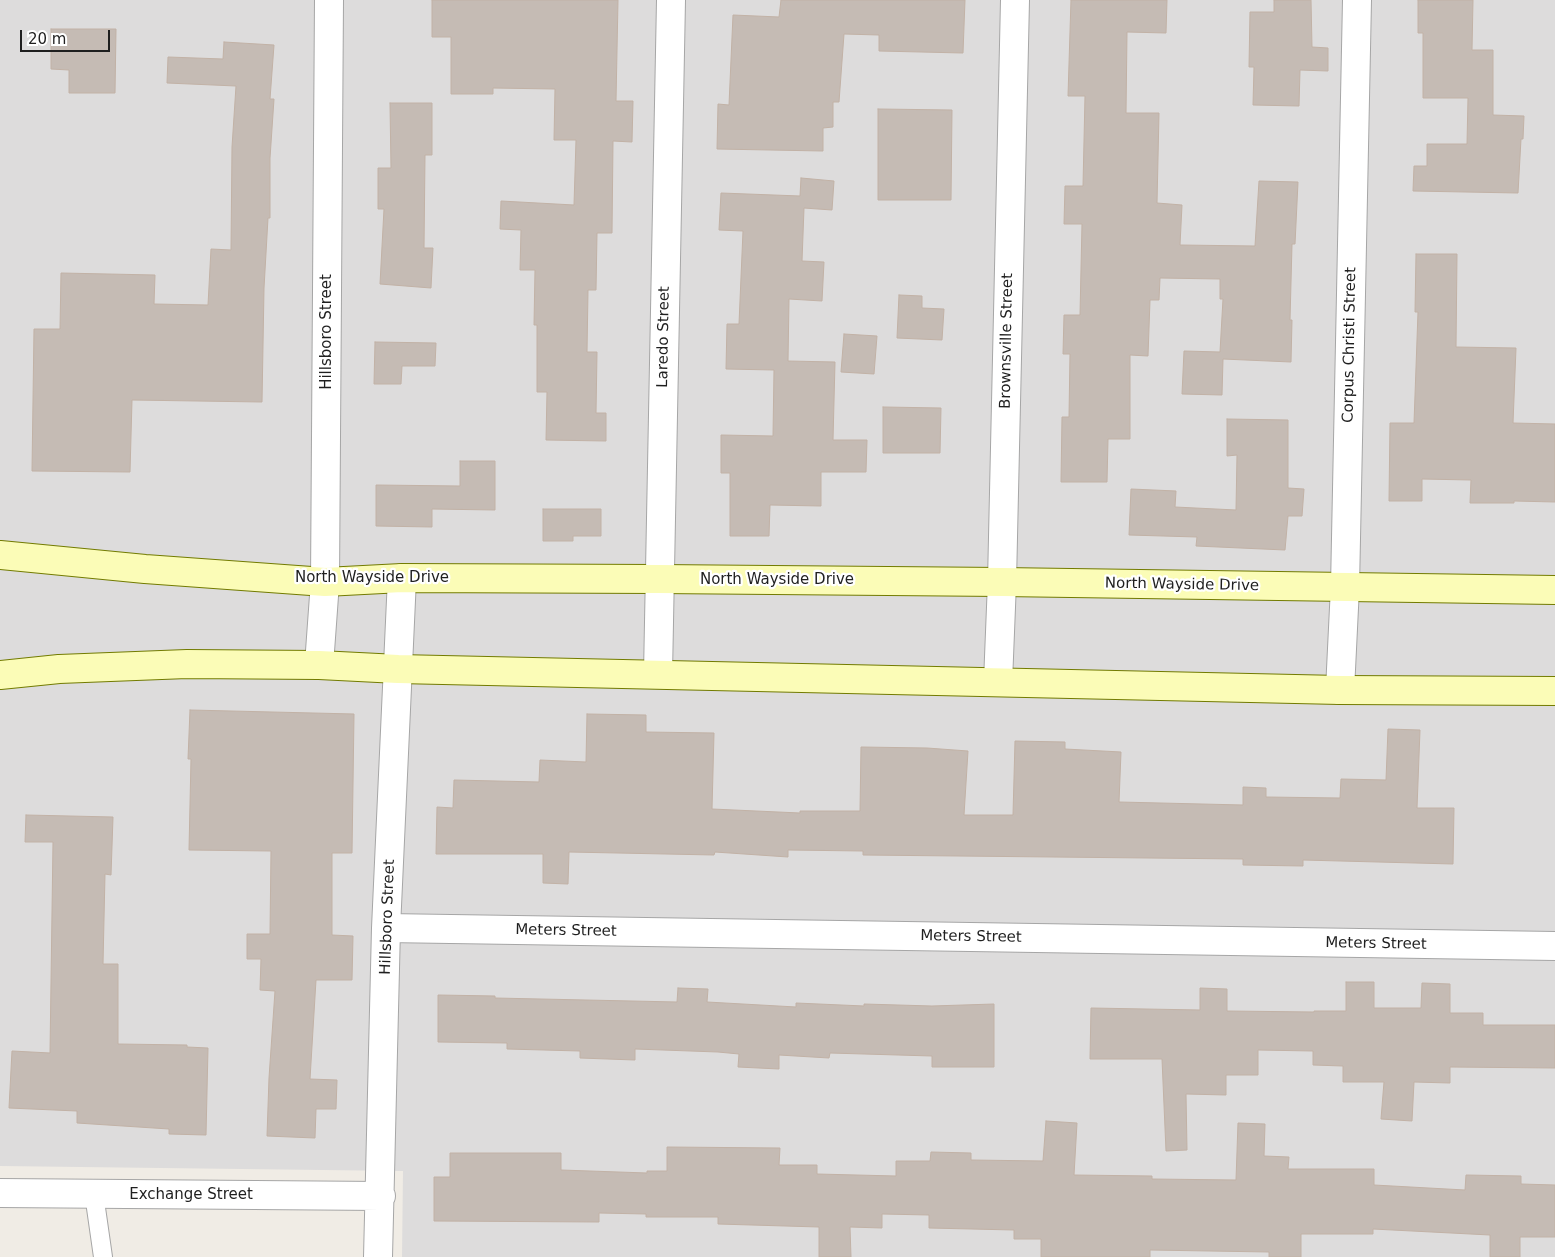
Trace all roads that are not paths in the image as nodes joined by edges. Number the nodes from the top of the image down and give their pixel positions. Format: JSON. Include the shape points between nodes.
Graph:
{"nodes":[{"id":1,"x":329,"y":0,"type":"edge"},
{"id":2,"x":672,"y":0,"type":"edge"},
{"id":3,"x":1015,"y":0,"type":"edge"},
{"id":4,"x":1357,"y":0,"type":"edge"},
{"id":5,"x":0,"y":555,"type":"edge"},
{"id":6,"x":402,"y":578,"type":"junction"},
{"id":7,"x":658,"y":579,"type":"junction"},
{"id":8,"x":325,"y":582,"type":"junction"},
{"id":9,"x":1002,"y":582,"type":"junction"},
{"id":10,"x":1345,"y":587,"type":"junction"},
{"id":11,"x":1555,"y":590,"type":"edge"},
{"id":12,"x":318,"y":665,"type":"junction"},
{"id":13,"x":398,"y":669,"type":"junction"},
{"id":14,"x":658,"y":674,"type":"junction"},
{"id":15,"x":0,"y":675,"type":"edge"},
{"id":16,"x":998,"y":682,"type":"junction"},
{"id":17,"x":1340,"y":690,"type":"junction"},
{"id":18,"x":1555,"y":691,"type":"edge"},
{"id":19,"x":386,"y":928,"type":"junction"},
{"id":20,"x":1555,"y":946,"type":"edge"},
{"id":21,"x":0,"y":1193,"type":"edge"},
{"id":22,"x":94,"y":1194,"type":"junction"},
{"id":23,"x":381,"y":1196,"type":"junction"},
{"id":24,"x":103,"y":1257,"type":"edge"},
{"id":25,"x":378,"y":1257,"type":"edge"}],
"edges":[{"from":1,"to":8,"type":"street","name":"Hillsboro Street"},
{"from":2,"to":7,"type":"street","name":"Laredo Street"},
{"from":3,"to":9,"type":"street","name":"Brownsville Street"},
{"from":4,"to":10,"type":"street","name":"Corpus Christi Street"},
{"from":5,"to":8,"type":"main road","name":"North Wayside Drive"},
{"from":6,"to":7,"type":"main road","name":"North Wayside Drive"},
{"from":6,"to":8,"type":"main road","name":"North Wayside Drive"},
{"from":6,"to":13,"type":"street","name":"Hillsboro Street"},
{"from":7,"to":9,"type":"main road","name":"North Wayside Drive"},
{"from":7,"to":14,"type":"street","name":"Laredo Street"},
{"from":8,"to":12,"type":"street","name":"Hillsboro Street"},
{"from":9,"to":10,"type":"main road","name":"North Wayside Drive"},
{"from":9,"to":16,"type":"street","name":"Brownsville Street"},
{"from":10,"to":11,"type":"main road","name":"North Wayside Drive"},
{"from":10,"to":17,"type":"street","name":"Corpus Christi Street"},
{"from":12,"to":13,"type":"main road"},
{"from":12,"to":15,"type":"main road","via":[[187,664],[59,669]]},
{"from":13,"to":14,"type":"main road"},
{"from":13,"to":19,"type":"street","name":"Hillsboro Street"},
{"from":14,"to":16,"type":"main road"},
{"from":16,"to":17,"type":"main road"},
{"from":17,"to":18,"type":"main road"},
{"from":19,"to":20,"type":"street","name":"Meters Street"},
{"from":19,"to":23,"type":"street","name":"Hillsboro Street"},
{"from":21,"to":22,"type":"street","name":"Exchange Street"},
{"from":22,"to":23,"type":"street","name":"Exchange Street"},
{"from":22,"to":24,"type":"lane"},
{"from":23,"to":25,"type":"street","name":"Hillsboro Street"}]}
